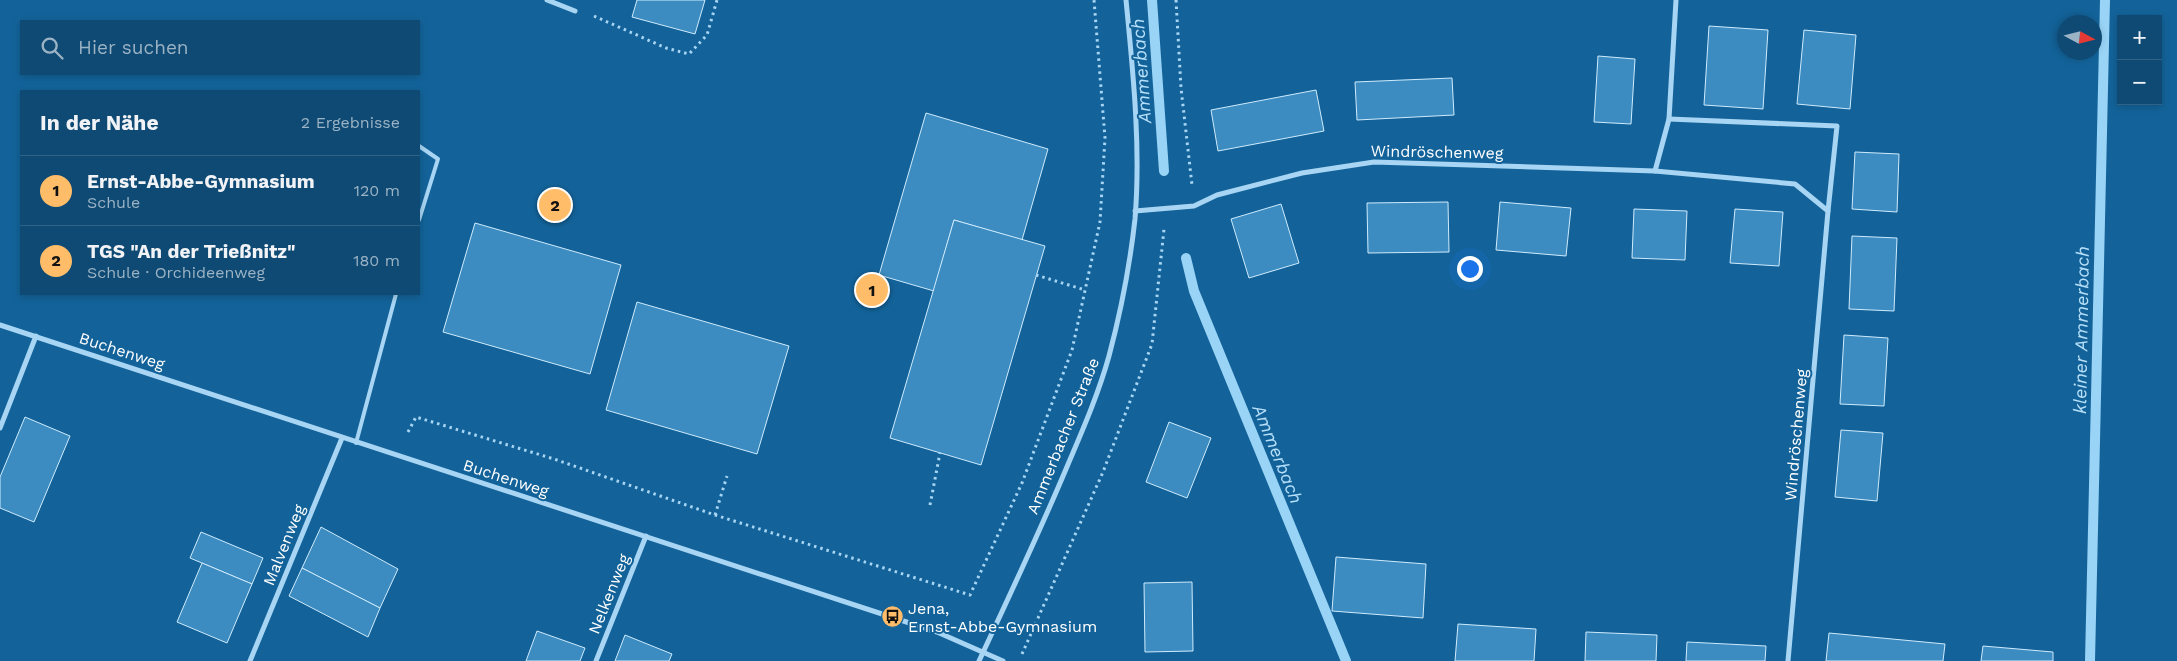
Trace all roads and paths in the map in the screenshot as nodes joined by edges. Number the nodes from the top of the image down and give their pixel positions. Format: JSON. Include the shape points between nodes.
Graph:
{"nodes":[{"id":1,"x":547,"y":0,"type":"edge"},
{"id":2,"x":717,"y":0,"type":"edge"},
{"id":3,"x":1094,"y":0,"type":"edge"},
{"id":4,"x":1126,"y":0,"type":"edge"},
{"id":5,"x":1176,"y":0,"type":"edge"},
{"id":6,"x":1676,"y":0,"type":"edge"},
{"id":7,"x":575,"y":11,"type":"dead end"},
{"id":8,"x":593,"y":16,"type":"dead end"},
{"id":9,"x":1669,"y":119,"type":"junction"},
{"id":10,"x":420,"y":147,"type":"edge"},
{"id":11,"x":1654,"y":171,"type":"junction"},
{"id":12,"x":1194,"y":206,"type":"junction"},
{"id":13,"x":1166,"y":209,"type":"junction"},
{"id":14,"x":1135,"y":210,"type":"junction"},
{"id":15,"x":1828,"y":211,"type":"junction"},
{"id":16,"x":420,"y":217,"type":"edge"},
{"id":17,"x":1036,"y":276,"type":"dead end"},
{"id":18,"x":1085,"y":290,"type":"junction"},
{"id":19,"x":396,"y":295,"type":"edge"},
{"id":20,"x":0,"y":325,"type":"edge"},
{"id":21,"x":36,"y":336,"type":"junction"},
{"id":22,"x":0,"y":428,"type":"edge"},
{"id":23,"x":408,"y":432,"type":"dead end"},
{"id":24,"x":342,"y":438,"type":"junction"},
{"id":25,"x":356,"y":443,"type":"junction"},
{"id":26,"x":940,"y":453,"type":"dead end"},
{"id":27,"x":728,"y":476,"type":"dead end"},
{"id":28,"x":930,"y":505,"type":"dead end"},
{"id":29,"x":715,"y":515,"type":"junction"},
{"id":30,"x":646,"y":536,"type":"junction"},
{"id":31,"x":983,"y":652,"type":"junction"},
{"id":32,"x":250,"y":661,"type":"edge"},
{"id":33,"x":596,"y":661,"type":"edge"},
{"id":34,"x":978,"y":661,"type":"edge"},
{"id":35,"x":1003,"y":661,"type":"edge"},
{"id":36,"x":1018,"y":661,"type":"edge"},
{"id":37,"x":1788,"y":661,"type":"edge"}],
"edges":[{"from":1,"to":7,"type":"street"},
{"from":2,"to":8,"type":"path","via":[[707,36],[689,54],[666,48]]},
{"from":3,"to":18,"type":"path","via":[[1105,138],[1100,222]]},
{"from":4,"to":14,"type":"street","name":"Ammerbacher Straße","via":[[1136,128]]},
{"from":5,"to":12,"type":"path","via":[[1181,88]]},
{"from":6,"to":9,"type":"street"},
{"from":9,"to":11,"type":"street"},
{"from":9,"to":15,"type":"street","name":"Windröschenweg","via":[[1837,126]]},
{"from":10,"to":16,"type":"lane","via":[[438,160]]},
{"from":11,"to":12,"type":"street","name":"Windröschenweg","via":[[1374,162],[1302,173],[1217,195]]},
{"from":11,"to":15,"type":"street","name":"Windröschenweg","via":[[1795,184]]},
{"from":12,"to":13,"type":"street","name":"Windröschenweg"},
{"from":13,"to":14,"type":"street","name":"Windröschenweg"},
{"from":13,"to":36,"type":"path","via":[[1152,344],[1104,472]]},
{"from":14,"to":31,"type":"street","name":"Ammerbacher Straße","via":[[1120,309],[1109,357],[1091,410]]},
{"from":15,"to":37,"type":"street","name":"Windröschenweg"},
{"from":17,"to":18,"type":"path"},
{"from":18,"to":29,"type":"path","via":[[1072,350],[1025,474],[970,595]]},
{"from":19,"to":25,"type":"lane"},
{"from":20,"to":21,"type":"street","name":"Buchenweg"},
{"from":21,"to":22,"type":"street"},
{"from":21,"to":24,"type":"street","name":"Buchenweg"},
{"from":23,"to":29,"type":"path","via":[[416,417],[554,459]]},
{"from":24,"to":25,"type":"street","name":"Buchenweg"},
{"from":24,"to":32,"type":"street","name":"Malvenweg"},
{"from":25,"to":30,"type":"street","name":"Buchenweg"},
{"from":26,"to":28,"type":"path"},
{"from":27,"to":29,"type":"path"},
{"from":30,"to":31,"type":"street","name":"Buchenweg","via":[[937,632]]},
{"from":30,"to":33,"type":"street","name":"Nelkenweg"},
{"from":31,"to":34,"type":"street","name":"Ammerbacher Straße"},
{"from":31,"to":35,"type":"street","name":"Buchenweg"}]}
